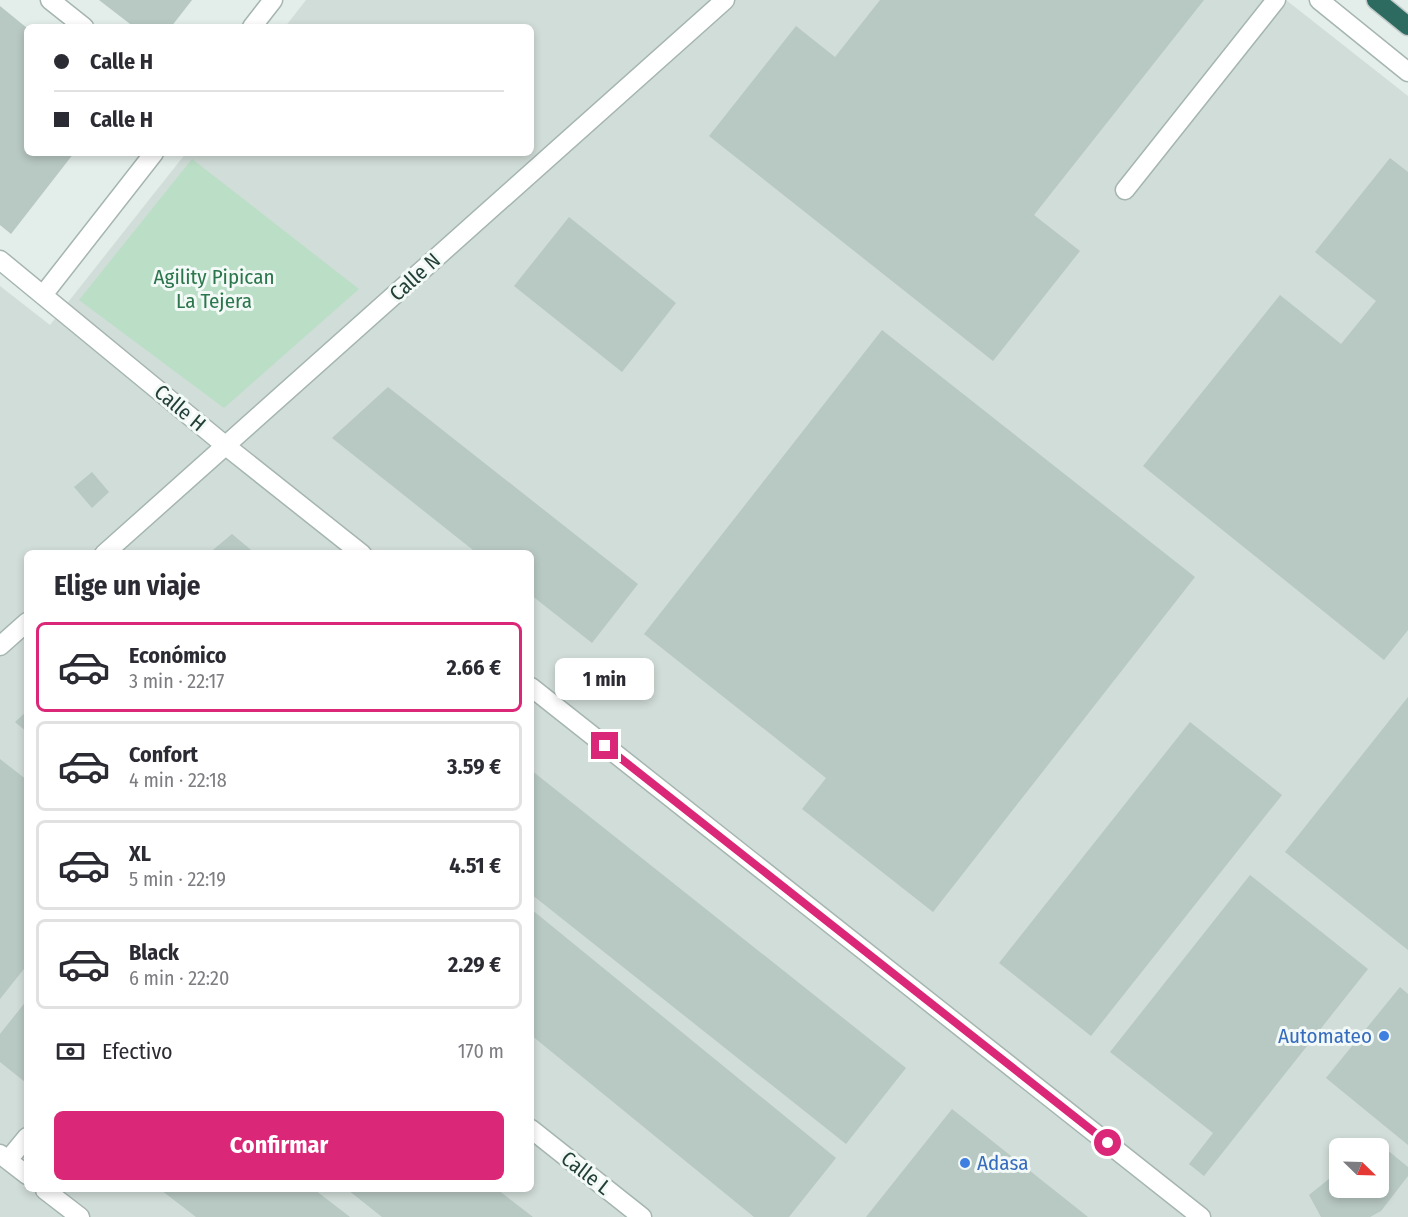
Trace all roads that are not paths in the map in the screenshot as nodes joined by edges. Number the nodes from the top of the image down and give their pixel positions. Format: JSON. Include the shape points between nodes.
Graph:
{"nodes":[{"id":1,"x":50,"y":0,"type":"edge"},
{"id":2,"x":273,"y":0,"type":"edge"},
{"id":3,"x":725,"y":0,"type":"edge"},
{"id":4,"x":1276,"y":0,"type":"edge"},
{"id":5,"x":1318,"y":0,"type":"edge"},
{"id":6,"x":1376,"y":0,"type":"edge"},
{"id":7,"x":80,"y":24,"type":"edge"},
{"id":8,"x":254,"y":24,"type":"edge"},
{"id":9,"x":1408,"y":26,"type":"edge"},
{"id":10,"x":1408,"y":72,"type":"edge"},
{"id":11,"x":152,"y":156,"type":"edge"},
{"id":12,"x":1125,"y":190,"type":"dead end"},
{"id":13,"x":0,"y":260,"type":"edge"},
{"id":14,"x":43,"y":295,"type":"junction"},
{"id":15,"x":226,"y":446,"type":"junction"},
{"id":16,"x":109,"y":550,"type":"edge"},
{"id":17,"x":357,"y":550,"type":"edge"},
{"id":18,"x":24,"y":625,"type":"edge"},
{"id":19,"x":0,"y":646,"type":"edge"},
{"id":20,"x":534,"y":689,"type":"edge"},
{"id":21,"x":534,"y":1131,"type":"edge"},
{"id":22,"x":24,"y":1140,"type":"edge"},
{"id":23,"x":4,"y":1157,"type":"edge"},
{"id":24,"x":24,"y":1173,"type":"edge"},
{"id":25,"x":48,"y":1192,"type":"edge"},
{"id":26,"x":80,"y":1217,"type":"edge"},
{"id":27,"x":642,"y":1217,"type":"edge"},
{"id":28,"x":1201,"y":1217,"type":"edge"}],
"edges":[{"from":1,"to":7,"type":"street"},
{"from":2,"to":8,"type":"street"},
{"from":3,"to":15,"type":"street","name":"Calle N"},
{"from":4,"to":12,"type":"street"},
{"from":5,"to":10,"type":"street"},
{"from":6,"to":9,"type":"highway"},
{"from":11,"to":14,"type":"street"},
{"from":13,"to":14,"type":"street","name":"Calle H"},
{"from":14,"to":15,"type":"street","name":"Calle H"},
{"from":15,"to":16,"type":"street","name":"Calle N"},
{"from":15,"to":17,"type":"street","name":"Calle H"},
{"from":18,"to":19,"type":"street"},
{"from":20,"to":28,"type":"street"},
{"from":21,"to":27,"type":"street","name":"Calle L"},
{"from":22,"to":23,"type":"street"},
{"from":23,"to":24,"type":"street"},
{"from":25,"to":26,"type":"street"}]}
